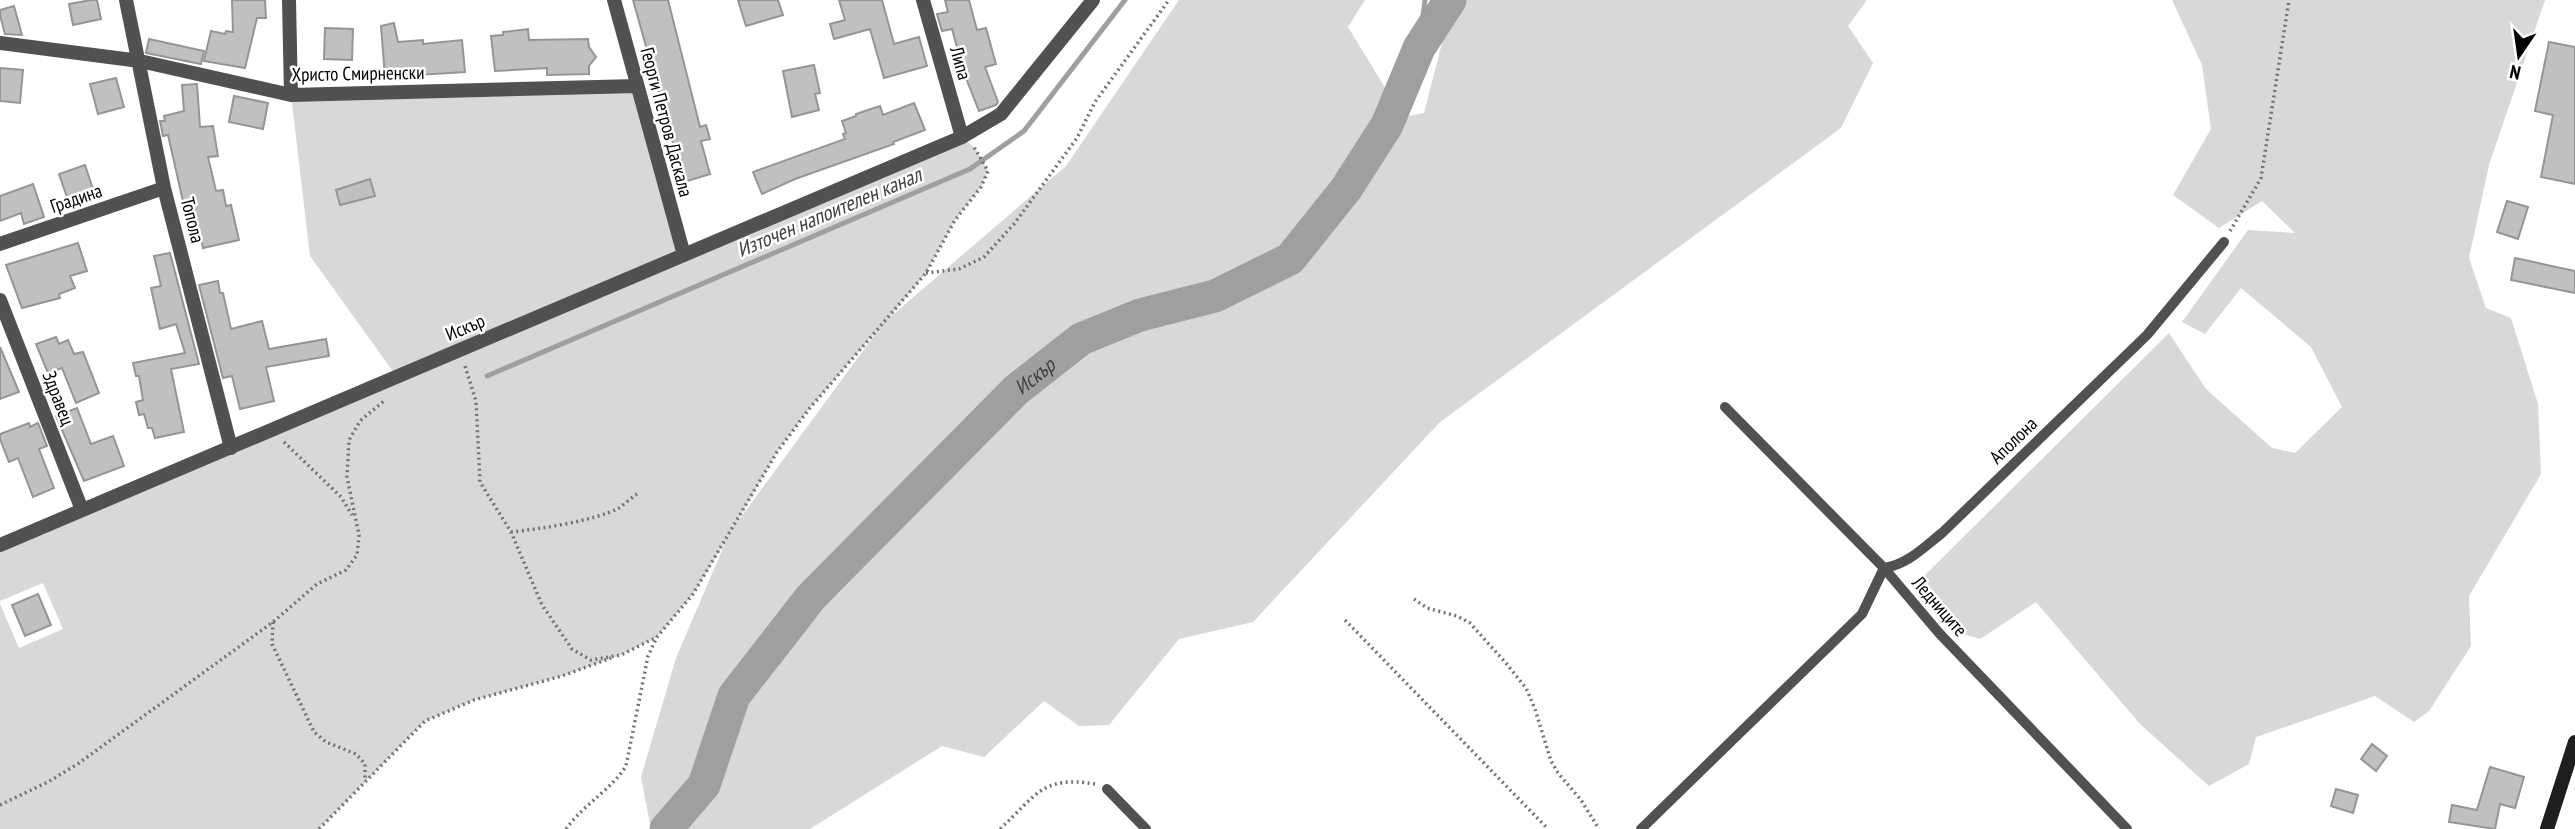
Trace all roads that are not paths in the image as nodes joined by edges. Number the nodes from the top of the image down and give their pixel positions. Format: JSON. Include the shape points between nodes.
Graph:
{"nodes":[{"id":1,"x":126,"y":0,"type":"edge"},
{"id":2,"x":289,"y":0,"type":"edge"},
{"id":3,"x":614,"y":0,"type":"edge"},
{"id":4,"x":923,"y":0,"type":"edge"},
{"id":5,"x":1093,"y":0,"type":"edge"},
{"id":6,"x":0,"y":43,"type":"edge"},
{"id":7,"x":140,"y":61,"type":"junction"},
{"id":8,"x":637,"y":86,"type":"junction"},
{"id":9,"x":291,"y":95,"type":"junction"},
{"id":10,"x":961,"y":137,"type":"junction"},
{"id":11,"x":164,"y":188,"type":"junction"},
{"id":12,"x":2224,"y":242,"type":"road end"},
{"id":13,"x":0,"y":244,"type":"edge"},
{"id":14,"x":684,"y":255,"type":"junction"},
{"id":15,"x":0,"y":300,"type":"edge"},
{"id":16,"x":1725,"y":407,"type":"dead end"},
{"id":17,"x":231,"y":448,"type":"junction"},
{"id":18,"x":82,"y":510,"type":"junction"},
{"id":19,"x":0,"y":545,"type":"edge"},
{"id":20,"x":1884,"y":568,"type":"junction"},
{"id":21,"x":2575,"y":742,"type":"edge"},
{"id":22,"x":1107,"y":789,"type":"road end"},
{"id":23,"x":1146,"y":829,"type":"edge"},
{"id":24,"x":1641,"y":829,"type":"edge"},
{"id":25,"x":2127,"y":829,"type":"edge"},
{"id":26,"x":2547,"y":829,"type":"edge"}],
"edges":[{"from":1,"to":7,"type":"street","name":"Топола"},
{"from":2,"to":9,"type":"street"},
{"from":3,"to":8,"type":"street","name":"Георги Петров Даскала"},
{"from":4,"to":10,"type":"street","name":"Липа"},
{"from":5,"to":10,"type":"street","name":"Искър","via":[[1001,114]]},
{"from":6,"to":7,"type":"street","name":"Христо Смирненски"},
{"from":7,"to":9,"type":"street","name":"Христо Смирненски"},
{"from":7,"to":11,"type":"street","name":"Топола"},
{"from":8,"to":9,"type":"street","name":"Христо Смирненски"},
{"from":8,"to":14,"type":"street","name":"Георги Петров Даскала"},
{"from":10,"to":14,"type":"street","name":"Искър"},
{"from":11,"to":13,"type":"street","name":"Градина"},
{"from":11,"to":17,"type":"street","name":"Топола"},
{"from":12,"to":20,"type":"lane","name":"Аполона","via":[[2147,335],[1942,533],[1906,561]]},
{"from":14,"to":17,"type":"street","name":"Искър"},
{"from":15,"to":18,"type":"street","name":"Здравец"},
{"from":16,"to":20,"type":"lane","name":"Ледниците"},
{"from":17,"to":18,"type":"street","name":"Искър"},
{"from":18,"to":19,"type":"street","name":"Искър"},
{"from":20,"to":24,"type":"lane","via":[[1861,614]]},
{"from":20,"to":25,"type":"lane","name":"Ледниците","via":[[1939,633]]},
{"from":21,"to":26,"type":"main road"},
{"from":22,"to":23,"type":"lane"}]}
